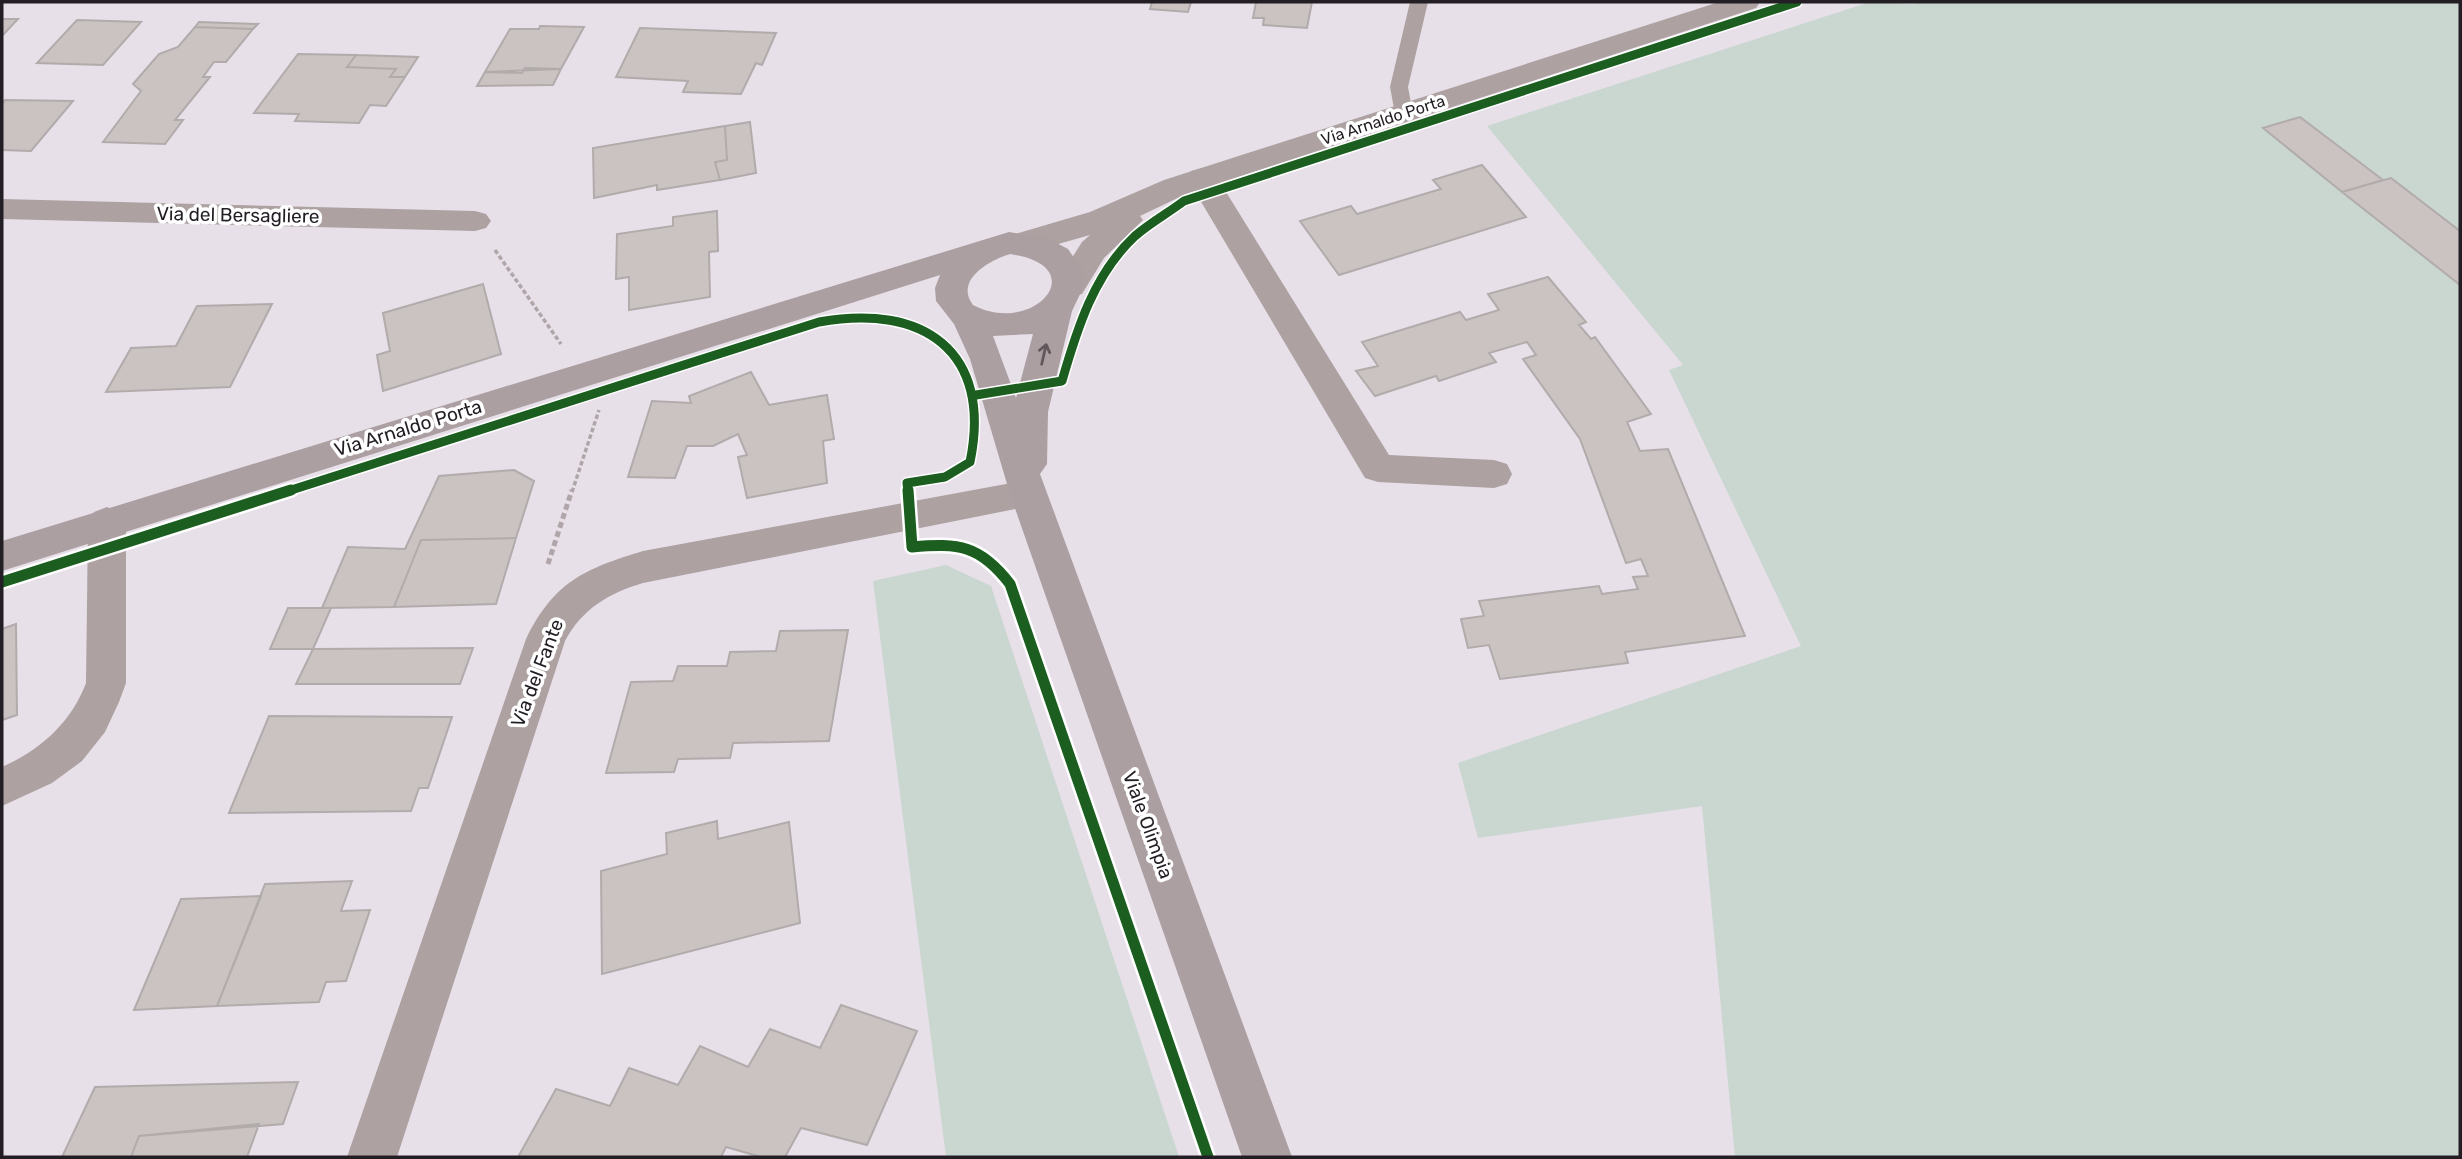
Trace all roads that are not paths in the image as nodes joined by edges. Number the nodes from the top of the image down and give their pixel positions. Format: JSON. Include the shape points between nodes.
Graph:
{"nodes":[{"id":1,"x":1419,"y":2,"type":"edge"},
{"id":2,"x":1746,"y":2,"type":"edge"},
{"id":3,"x":1404,"y":114,"type":"junction"},
{"id":4,"x":1188,"y":183,"type":"junction"},
{"id":5,"x":2,"y":209,"type":"edge"},
{"id":6,"x":475,"y":221,"type":"road end"},
{"id":7,"x":1023,"y":243,"type":"junction"},
{"id":8,"x":981,"y":251,"type":"junction"},
{"id":9,"x":1063,"y":297,"type":"junction"},
{"id":10,"x":814,"y":301,"type":"junction"},
{"id":11,"x":961,"y":311,"type":"junction"},
{"id":12,"x":1494,"y":474,"type":"dead end"},
{"id":13,"x":1028,"y":494,"type":"junction"},
{"id":14,"x":107,"y":522,"type":"junction"},
{"id":15,"x":2,"y":555,"type":"edge"},
{"id":16,"x":2,"y":787,"type":"edge"},
{"id":17,"x":372,"y":1157,"type":"edge"},
{"id":18,"x":1267,"y":1157,"type":"edge"}],
"edges":[{"from":1,"to":3,"type":"lane","via":[[1399,87]]},
{"from":2,"to":3,"type":"street","name":"Via Arnaldo Porta"},
{"from":3,"to":4,"type":"street","name":"Via Arnaldo Porta"},
{"from":4,"to":7,"type":"street","name":"Via Arnaldo Porta","via":[[1104,221]]},
{"from":4,"to":9,"type":"street","name":"Viale Olimpia","via":[[1122,224],[1093,250]]},
{"from":4,"to":12,"type":"street","via":[[1378,468]]},
{"from":5,"to":6,"type":"street","name":"Via del Bersagliere"},
{"from":7,"to":8,"type":"main road"},
{"from":7,"to":9,"type":"main road","via":[[1040,247],[1064,262],[1070,274]]},
{"from":8,"to":10,"type":"main road","name":"Via Arnaldo Porta"},
{"from":8,"to":11,"type":"main road","via":[[957,270],[951,281],[951,294]]},
{"from":9,"to":11,"type":"main road","via":[[1041,318],[1012,326],[984,323]]},
{"from":13,"to":9,"type":"main road","name":"Viale Olimpia","one_way":true,"via":[[1030,412]]},
{"from":10,"to":11,"type":"main road","name":"Via Arnaldo Porta","via":[[888,291],[929,291]]},
{"from":10,"to":14,"type":"main road","name":"Via Arnaldo Porta","via":[[592,388]]},
{"from":11,"to":13,"type":"main road","name":"Viale Olimpia","via":[[987,359]]},
{"from":13,"to":17,"type":"street","name":"Via del Fante","via":[[643,567],[608,577],[578,593],[558,615],[546,639]]},
{"from":13,"to":18,"type":"main road","name":"Viale Olimpia"},
{"from":14,"to":15,"type":"main road","name":"Via Arnaldo Porta"},
{"from":14,"to":16,"type":"street","via":[[106,682],[99,707],[83,733],[57,759]]}]}
